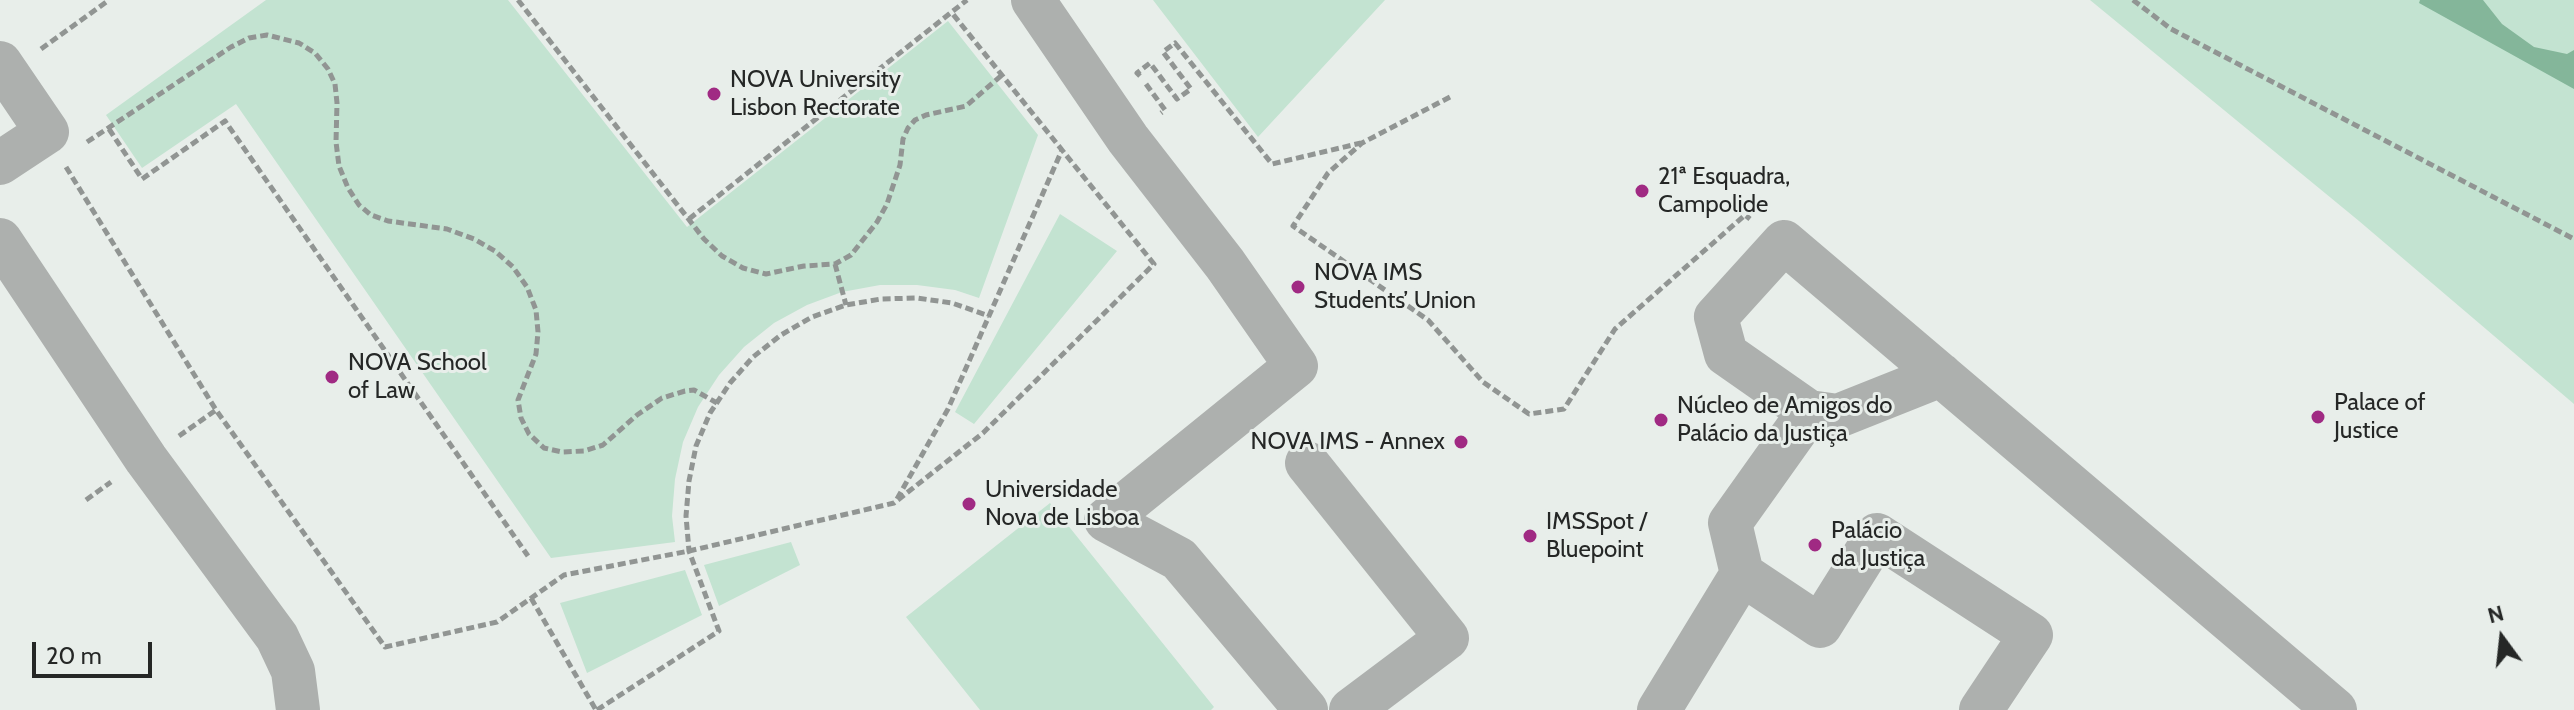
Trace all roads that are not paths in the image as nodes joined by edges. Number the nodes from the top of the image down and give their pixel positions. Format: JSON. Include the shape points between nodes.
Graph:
{"nodes":[{"id":1,"x":1033,"y":0,"type":"edge"},
{"id":2,"x":16,"y":60,"type":"edge"},
{"id":3,"x":0,"y":163,"type":"edge"},
{"id":4,"x":0,"y":240,"type":"edge"},
{"id":5,"x":1941,"y":375,"type":"junction"},
{"id":6,"x":1809,"y":412,"type":"junction"},
{"id":7,"x":1307,"y":463,"type":"dead end"},
{"id":8,"x":1742,"y":574,"type":"junction"},
{"id":9,"x":298,"y":710,"type":"edge"},
{"id":10,"x":1306,"y":710,"type":"edge"},
{"id":11,"x":1351,"y":710,"type":"edge"},
{"id":12,"x":1659,"y":710,"type":"edge"},
{"id":13,"x":1981,"y":710,"type":"edge"},
{"id":14,"x":2335,"y":710,"type":"edge"}],
"edges":[{"from":1,"to":10,"type":"street","via":[[1296,366],[1106,520],[1179,559]]},
{"from":2,"to":3,"type":"street","via":[[54,145]]},
{"from":4,"to":9,"type":"street","via":[[146,459],[277,637],[293,671]]},
{"from":5,"to":6,"type":"street","via":[[1838,416]]},
{"from":5,"to":6,"type":"street","via":[[1784,242],[1716,317],[1726,354]]},
{"from":5,"to":14,"type":"street"},
{"from":6,"to":8,"type":"street","via":[[1730,523]]},
{"from":7,"to":11,"type":"street","via":[[1447,638]]},
{"from":8,"to":12,"type":"street"},
{"from":8,"to":13,"type":"street","via":[[1820,626],[1877,535],[2031,635]]}]}
